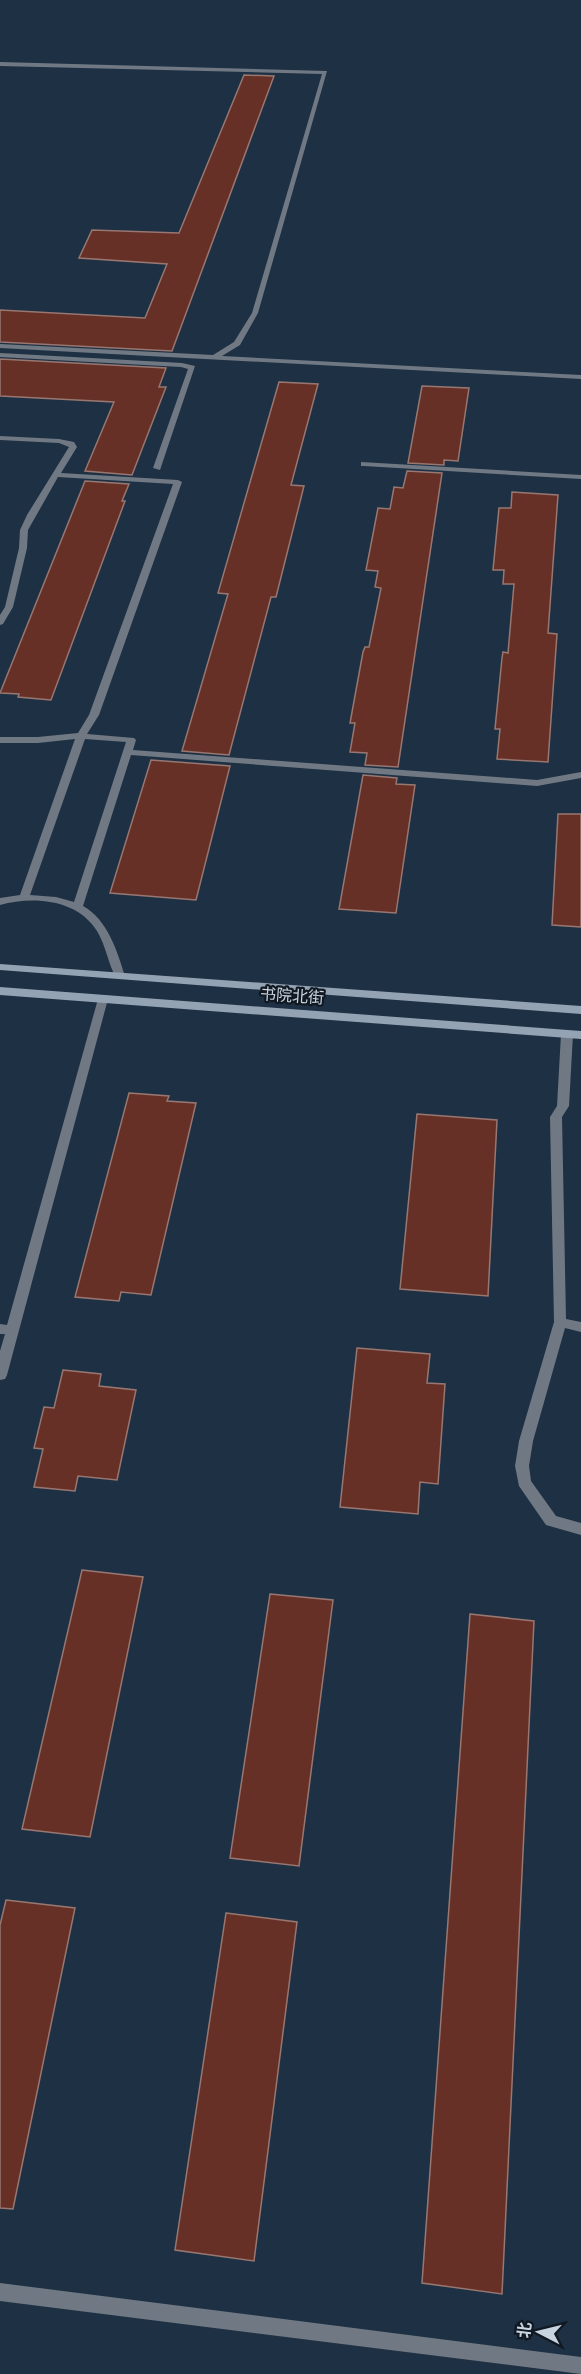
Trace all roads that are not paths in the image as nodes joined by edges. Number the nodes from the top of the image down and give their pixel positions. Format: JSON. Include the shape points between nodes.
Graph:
{"nodes":[{"id":1,"x":0,"y":64,"type":"edge"},
{"id":2,"x":0,"y":346,"type":"edge"},
{"id":3,"x":0,"y":355,"type":"edge"},
{"id":4,"x":213,"y":358,"type":"junction"},
{"id":5,"x":581,"y":377,"type":"edge"},
{"id":6,"x":0,"y":438,"type":"edge"},
{"id":7,"x":364,"y":464,"type":"dead end"},
{"id":8,"x":157,"y":468,"type":"dead end"},
{"id":9,"x":56,"y":475,"type":"junction"},
{"id":10,"x":581,"y":477,"type":"edge"},
{"id":11,"x":0,"y":622,"type":"edge"},
{"id":12,"x":81,"y":736,"type":"junction"},
{"id":13,"x":0,"y":740,"type":"edge"},
{"id":14,"x":127,"y":752,"type":"junction"},
{"id":15,"x":581,"y":776,"type":"edge"},
{"id":16,"x":24,"y":898,"type":"junction"},
{"id":17,"x":0,"y":902,"type":"edge"},
{"id":18,"x":78,"y":906,"type":"junction"},
{"id":19,"x":0,"y":967,"type":"edge"},
{"id":20,"x":120,"y":976,"type":"junction"},
{"id":21,"x":0,"y":991,"type":"edge"},
{"id":22,"x":103,"y":999,"type":"junction"},
{"id":23,"x":581,"y":1010,"type":"edge"},
{"id":24,"x":567,"y":1034,"type":"junction"},
{"id":25,"x":581,"y":1035,"type":"edge"},
{"id":26,"x":560,"y":1322,"type":"junction"},
{"id":27,"x":581,"y":1327,"type":"edge"},
{"id":28,"x":6,"y":1330,"type":"edge"},
{"id":29,"x":0,"y":1375,"type":"edge"},
{"id":30,"x":581,"y":1529,"type":"edge"},
{"id":31,"x":0,"y":2292,"type":"edge"},
{"id":32,"x":581,"y":2366,"type":"edge"}],
"edges":[{"from":1,"to":4,"type":"lane","via":[[325,72],[255,313],[237,343]]},
{"from":2,"to":4,"type":"lane"},
{"from":3,"to":8,"type":"lane","via":[[192,368]]},
{"from":4,"to":5,"type":"lane"},
{"from":6,"to":9,"type":"lane","via":[[71,444],[73,447]]},
{"from":7,"to":10,"type":"lane"},
{"from":9,"to":11,"type":"lane","via":[[24,530],[9,607]]},
{"from":9,"to":12,"type":"lane","via":[[178,482],[94,715]]},
{"from":12,"to":13,"type":"lane"},
{"from":12,"to":14,"type":"lane","via":[[131,740]]},
{"from":12,"to":16,"type":"lane"},
{"from":14,"to":15,"type":"lane","via":[[537,783]]},
{"from":14,"to":18,"type":"lane"},
{"from":16,"to":17,"type":"lane"},
{"from":16,"to":18,"type":"lane","via":[[49,898]]},
{"from":18,"to":20,"type":"lane","via":[[110,943]]},
{"from":19,"to":20,"type":"street","name":"书院北街"},
{"from":20,"to":23,"type":"street","name":"书院北街"},
{"from":21,"to":22,"type":"street","name":"书院北街"},
{"from":22,"to":24,"type":"street","name":"书院北街"},
{"from":22,"to":28,"type":"lane"},
{"from":24,"to":25,"type":"street","name":"书院北街"},
{"from":24,"to":26,"type":"lane","via":[[563,1106],[556,1117]]},
{"from":26,"to":27,"type":"lane"},
{"from":26,"to":30,"type":"lane","via":[[522,1466],[524,1482],[550,1521]]},
{"from":28,"to":29,"type":"lane"},
{"from":31,"to":32,"type":"lane"}]}
